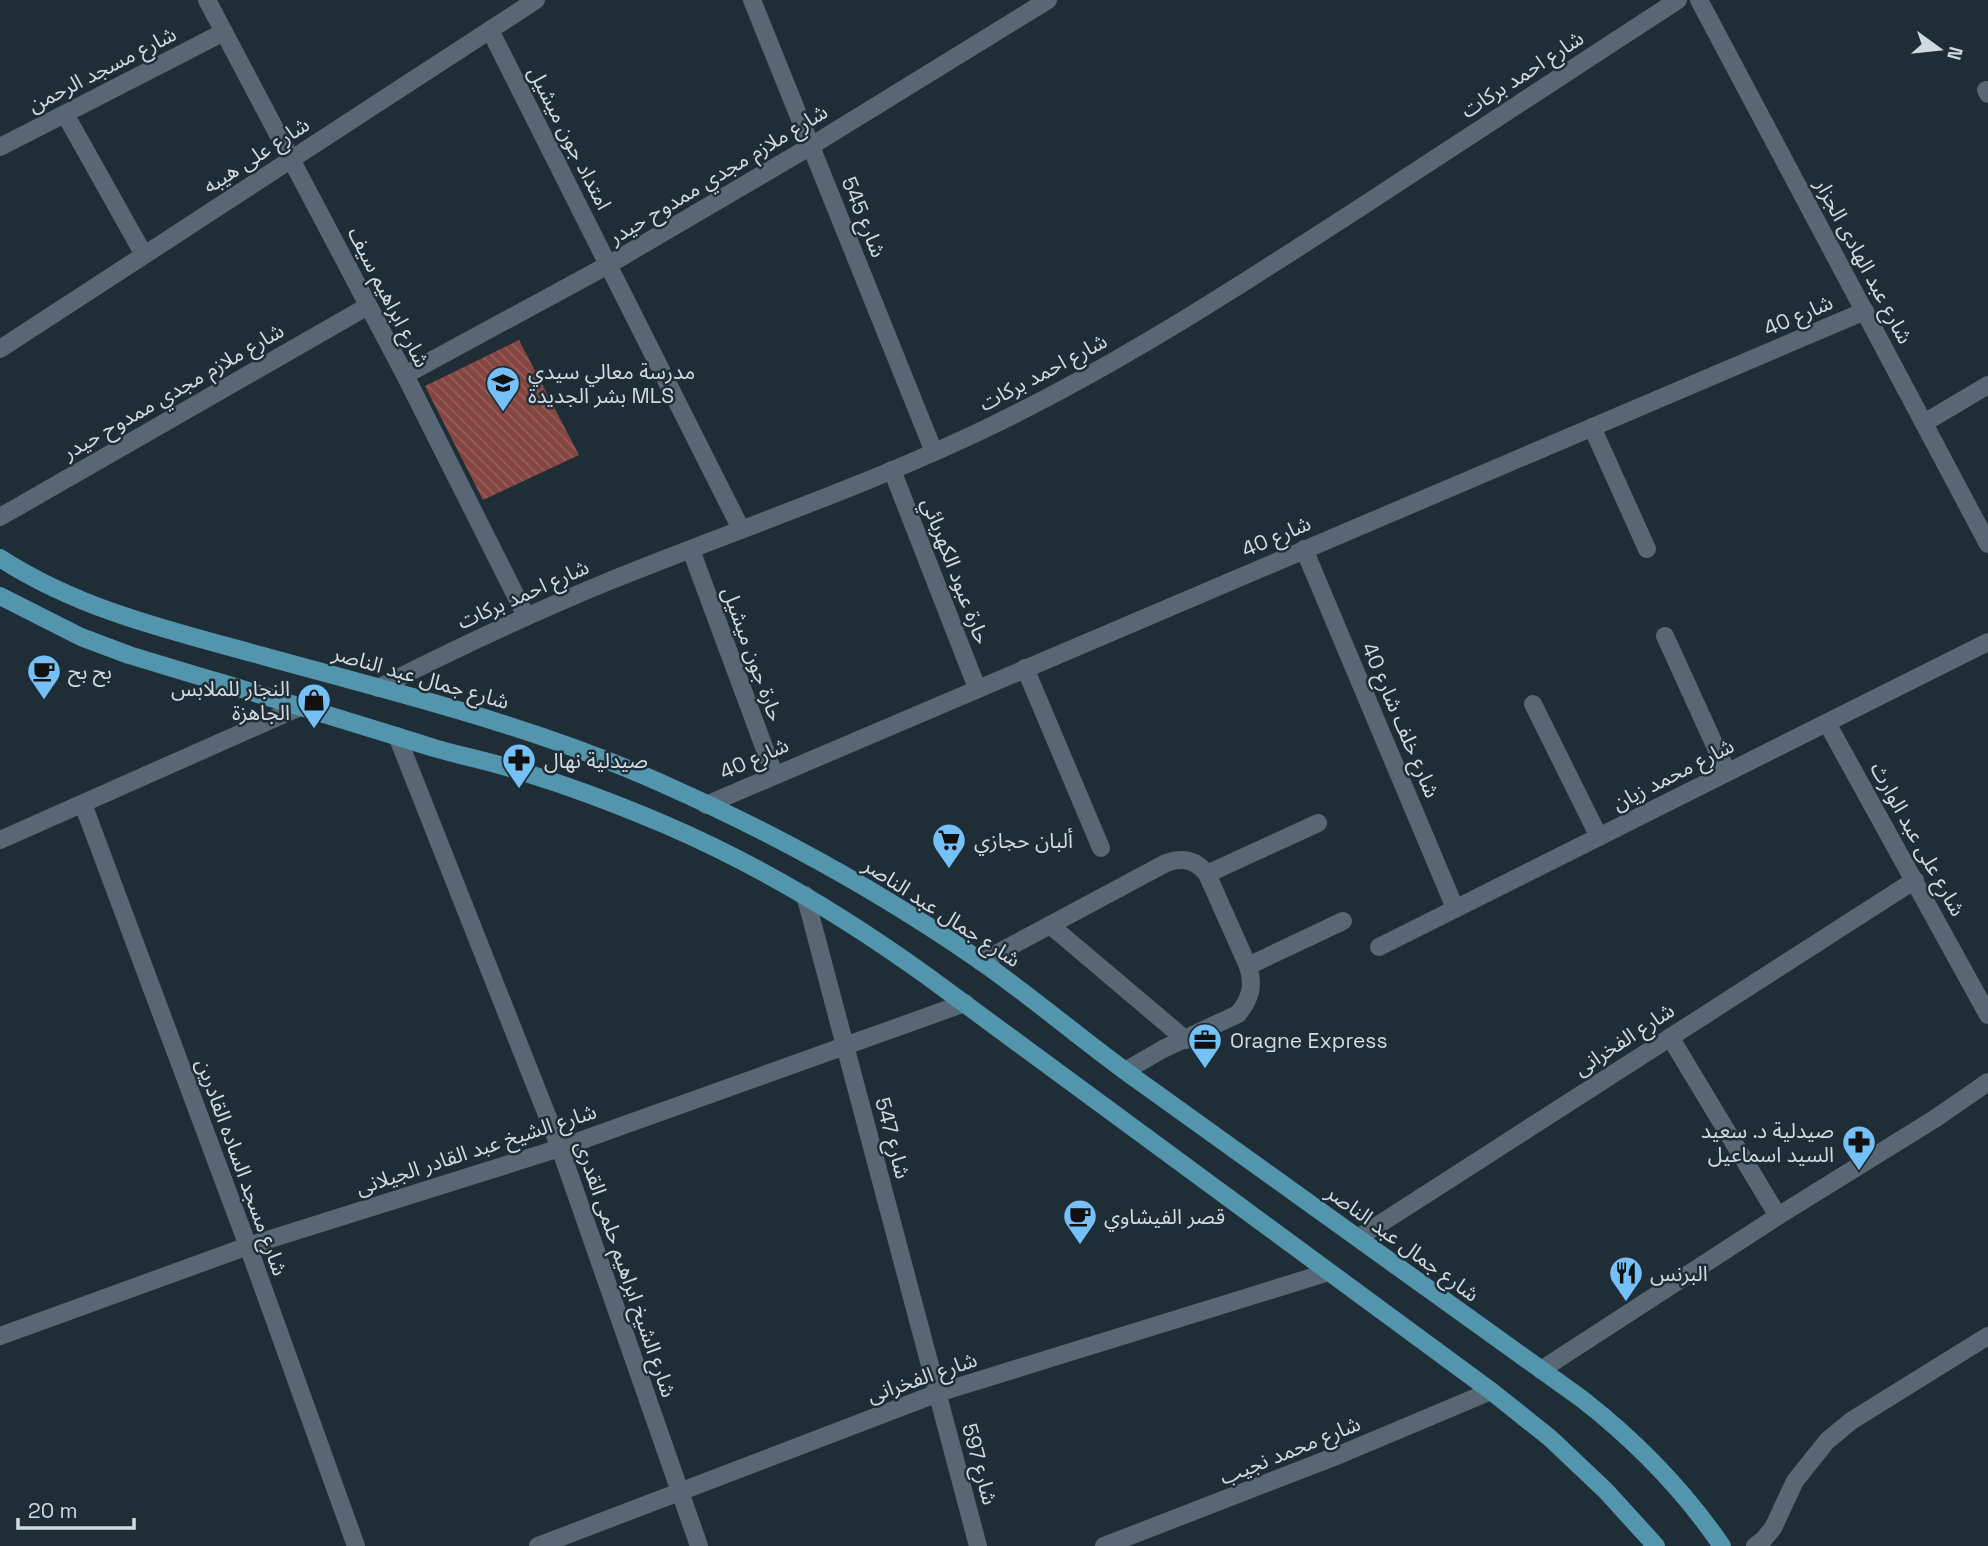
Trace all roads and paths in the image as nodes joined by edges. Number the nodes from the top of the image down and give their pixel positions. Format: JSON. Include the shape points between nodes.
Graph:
{"nodes":[{"id":1,"x":208,"y":0,"type":"edge"},
{"id":2,"x":536,"y":0,"type":"edge"},
{"id":3,"x":752,"y":0,"type":"edge"},
{"id":4,"x":1048,"y":0,"type":"edge"},
{"id":5,"x":1678,"y":0,"type":"edge"},
{"id":6,"x":1699,"y":0,"type":"edge"},
{"id":7,"x":490,"y":30,"type":"junction"},
{"id":8,"x":224,"y":32,"type":"junction"},
{"id":9,"x":65,"y":114,"type":"junction"},
{"id":10,"x":811,"y":146,"type":"junction"},
{"id":11,"x":0,"y":147,"type":"edge"},
{"id":12,"x":292,"y":159,"type":"junction"},
{"id":13,"x":144,"y":255,"type":"junction"},
{"id":14,"x":608,"y":265,"type":"junction"},
{"id":15,"x":368,"y":306,"type":"junction"},
{"id":16,"x":1865,"y":311,"type":"junction"},
{"id":17,"x":0,"y":349,"type":"edge"},
{"id":18,"x":405,"y":375,"type":"junction"},
{"id":19,"x":1988,"y":385,"type":"edge"},
{"id":20,"x":1924,"y":423,"type":"junction"},
{"id":21,"x":1592,"y":427,"type":"junction"},
{"id":22,"x":934,"y":452,"type":"junction"},
{"id":23,"x":892,"y":470,"type":"junction"},
{"id":24,"x":0,"y":516,"type":"edge"},
{"id":25,"x":741,"y":529,"type":"junction"},
{"id":26,"x":1988,"y":544,"type":"edge"},
{"id":27,"x":1304,"y":549,"type":"junction"},
{"id":28,"x":1647,"y":549,"type":"dead end"},
{"id":29,"x":691,"y":550,"type":"junction"},
{"id":30,"x":0,"y":558,"type":"edge"},
{"id":31,"x":0,"y":596,"type":"edge"},
{"id":32,"x":526,"y":616,"type":"junction"},
{"id":33,"x":1665,"y":636,"type":"dead end"},
{"id":34,"x":1988,"y":642,"type":"edge"},
{"id":35,"x":1025,"y":668,"type":"junction"},
{"id":36,"x":378,"y":688,"type":"junction"},
{"id":37,"x":977,"y":688,"type":"junction"},
{"id":38,"x":1533,"y":704,"type":"dead end"},
{"id":39,"x":300,"y":706,"type":"junction"},
{"id":40,"x":1827,"y":723,"type":"junction"},
{"id":41,"x":397,"y":736,"type":"junction"},
{"id":42,"x":1727,"y":772,"type":"junction"},
{"id":43,"x":774,"y":774,"type":"junction"},
{"id":44,"x":83,"y":804,"type":"junction"},
{"id":45,"x":706,"y":804,"type":"junction"},
{"id":46,"x":1318,"y":823,"type":"dead end"},
{"id":47,"x":1599,"y":836,"type":"junction"},
{"id":48,"x":0,"y":840,"type":"edge"},
{"id":49,"x":1101,"y":848,"type":"dead end"},
{"id":50,"x":1207,"y":874,"type":"junction"},
{"id":51,"x":1914,"y":880,"type":"junction"},
{"id":52,"x":804,"y":895,"type":"junction"},
{"id":53,"x":1455,"y":908,"type":"junction"},
{"id":54,"x":1343,"y":921,"type":"dead end"},
{"id":55,"x":1050,"y":925,"type":"junction"},
{"id":56,"x":1379,"y":947,"type":"dead end"},
{"id":57,"x":981,"y":962,"type":"junction"},
{"id":58,"x":1248,"y":966,"type":"junction"},
{"id":59,"x":965,"y":1003,"type":"junction"},
{"id":60,"x":1988,"y":1015,"type":"edge"},
{"id":61,"x":1670,"y":1037,"type":"junction"},
{"id":62,"x":1186,"y":1040,"type":"junction"},
{"id":63,"x":845,"y":1046,"type":"junction"},
{"id":64,"x":1125,"y":1071,"type":"junction"},
{"id":65,"x":1988,"y":1082,"type":"edge"},
{"id":66,"x":560,"y":1148,"type":"junction"},
{"id":67,"x":1778,"y":1216,"type":"junction"},
{"id":68,"x":1358,"y":1238,"type":"junction"},
{"id":69,"x":248,"y":1246,"type":"junction"},
{"id":70,"x":1329,"y":1272,"type":"junction"},
{"id":71,"x":0,"y":1336,"type":"edge"},
{"id":72,"x":1988,"y":1336,"type":"edge"},
{"id":73,"x":1541,"y":1370,"type":"junction"},
{"id":74,"x":1491,"y":1391,"type":"junction"},
{"id":75,"x":938,"y":1393,"type":"junction"},
{"id":76,"x":680,"y":1491,"type":"junction"},
{"id":77,"x":356,"y":1546,"type":"edge"},
{"id":78,"x":537,"y":1546,"type":"edge"},
{"id":79,"x":699,"y":1546,"type":"edge"},
{"id":80,"x":978,"y":1546,"type":"edge"},
{"id":81,"x":1104,"y":1546,"type":"edge"},
{"id":82,"x":1656,"y":1546,"type":"edge"},
{"id":83,"x":1722,"y":1546,"type":"edge"},
{"id":84,"x":1755,"y":1546,"type":"edge"}],
"edges":[{"from":1,"to":8,"type":"street","name":"شارع ابراهيم سيف"},
{"from":2,"to":7,"type":"street","name":"شارع على هيبه"},
{"from":3,"to":10,"type":"street","name":"شارع 545"},
{"from":4,"to":10,"type":"street","name":"شارع ملازم مجدي ممدوح حيدر"},
{"from":5,"to":22,"type":"street","name":"شارع احمد بركات","via":[[1143,345]]},
{"from":6,"to":16,"type":"street","name":"شارع عبد الهادى الجزار"},
{"from":7,"to":12,"type":"street","name":"شارع على هيبه"},
{"from":7,"to":14,"type":"street","name":"امتداد جون ميشيل"},
{"from":8,"to":9,"type":"street","name":"شارع مسجد الرحمن"},
{"from":8,"to":12,"type":"street","name":"شارع ابراهيم سيف"},
{"from":9,"to":11,"type":"street","name":"شارع مسجد الرحمن"},
{"from":9,"to":13,"type":"street"},
{"from":10,"to":14,"type":"street","name":"شارع ملازم مجدي ممدوح حيدر"},
{"from":10,"to":22,"type":"street","name":"شارع 545"},
{"from":12,"to":13,"type":"street","name":"شارع على هيبه"},
{"from":12,"to":15,"type":"street","name":"شارع ابراهيم سيف"},
{"from":13,"to":17,"type":"street","name":"شارع على هيبه"},
{"from":14,"to":18,"type":"street","name":"شارع ملازم مجدي ممدوح حيدر"},
{"from":14,"to":25,"type":"street","name":"امتداد جون ميشيل"},
{"from":15,"to":18,"type":"street","name":"شارع ابراهيم سيف"},
{"from":15,"to":24,"type":"street","name":"شارع ملازم مجدي ممدوح حيدر"},
{"from":16,"to":20,"type":"street","name":"شارع عبد الهادى الجزار"},
{"from":16,"to":21,"type":"street","name":"شارع 40"},
{"from":18,"to":32,"type":"street","name":"شارع ابراهيم سيف"},
{"from":19,"to":20,"type":"street"},
{"from":20,"to":26,"type":"street","name":"شارع عبد الهادى الجزار"},
{"from":21,"to":27,"type":"street","name":"شارع 40"},
{"from":21,"to":28,"type":"street"},
{"from":22,"to":23,"type":"street","name":"شارع احمد بركات"},
{"from":23,"to":25,"type":"street","name":"شارع احمد بركات"},
{"from":23,"to":37,"type":"street","name":"حارة عبود الكهربائي"},
{"from":25,"to":29,"type":"street","name":"شارع احمد بركات"},
{"from":27,"to":35,"type":"street","name":"شارع 40"},
{"from":27,"to":53,"type":"street","name":"شارع خلف شارع 40"},
{"from":29,"to":32,"type":"street","name":"شارع احمد بركات"},
{"from":29,"to":43,"type":"street","name":"حارة جون ميشيل"},
{"from":30,"to":36,"type":"main road","name":"شارع جمال عبد الناصر","via":[[44,584],[126,618]]},
{"from":31,"to":39,"type":"main road","via":[[81,637],[130,655]]},
{"from":32,"to":36,"type":"street","name":"شارع احمد بركات"},
{"from":33,"to":42,"type":"street"},
{"from":34,"to":40,"type":"street","name":"شارع محمد زيان"},
{"from":35,"to":37,"type":"street","name":"شارع 40"},
{"from":35,"to":49,"type":"street"},
{"from":36,"to":45,"type":"main road","name":"شارع جمال عبد الناصر","via":[[579,750]]},
{"from":37,"to":43,"type":"street","name":"شارع 40"},
{"from":38,"to":47,"type":"street"},
{"from":39,"to":41,"type":"main road"},
{"from":39,"to":44,"type":"street"},
{"from":40,"to":42,"type":"street","name":"شارع محمد زيان"},
{"from":40,"to":51,"type":"street","name":"شارع على عبد الوارث"},
{"from":41,"to":52,"type":"main road","via":[[592,795],[667,825]]},
{"from":41,"to":66,"type":"street","name":"شارع الشيخ ابراهيم حلمى القدرى"},
{"from":42,"to":47,"type":"street","name":"شارع محمد زيان"},
{"from":43,"to":45,"type":"street","name":"شارع 40"},
{"from":44,"to":48,"type":"street"},
{"from":44,"to":69,"type":"street","name":"شارع مسجد الساده القادرين"},
{"from":45,"to":57,"type":"main road","name":"شارع جمال عبد الناصر","via":[[847,877]]},
{"from":46,"to":50,"type":"street"},
{"from":47,"to":53,"type":"street","name":"شارع محمد زيان"},
{"from":50,"to":55,"type":"street","via":[[1184,859],[1167,863]]},
{"from":50,"to":58,"type":"street"},
{"from":51,"to":60,"type":"street","name":"شارع على عبد الوارث"},
{"from":51,"to":61,"type":"street","name":"شارع الفخرانى"},
{"from":52,"to":59,"type":"main road","via":[[867,933]]},
{"from":52,"to":63,"type":"street","name":"شارع 547"},
{"from":53,"to":56,"type":"street","name":"شارع محمد زيان"},
{"from":54,"to":58,"type":"street"},
{"from":55,"to":57,"type":"street"},
{"from":55,"to":62,"type":"street"},
{"from":57,"to":64,"type":"main road","name":"شارع جمال عبد الناصر"},
{"from":58,"to":62,"type":"street","via":[[1252,978],[1247,1004],[1238,1014]]},
{"from":59,"to":63,"type":"street","name":"شارع الشيخ عبد القادر الجيلانى"},
{"from":59,"to":70,"type":"main road"},
{"from":61,"to":67,"type":"street"},
{"from":61,"to":68,"type":"street","name":"شارع الفخرانى"},
{"from":62,"to":64,"type":"street"},
{"from":63,"to":66,"type":"street","name":"شارع الشيخ عبد القادر الجيلانى"},
{"from":63,"to":75,"type":"street","name":"شارع 547"},
{"from":64,"to":68,"type":"main road","name":"شارع جمال عبد الناصر"},
{"from":65,"to":67,"type":"street"},
{"from":66,"to":69,"type":"street","name":"شارع الشيخ عبد القادر الجيلانى"},
{"from":66,"to":76,"type":"street","name":"شارع الشيخ ابراهيم حلمى القدرى"},
{"from":67,"to":73,"type":"street"},
{"from":68,"to":73,"type":"main road","name":"شارع جمال عبد الناصر"},
{"from":69,"to":71,"type":"street","name":"شارع الشيخ عبد القادر الجيلانى"},
{"from":69,"to":77,"type":"street","name":"شارع مسجد الساده القادرين"},
{"from":70,"to":74,"type":"main road"},
{"from":70,"to":75,"type":"street","name":"شارع الفخرانى"},
{"from":72,"to":84,"type":"street","via":[[1851,1421],[1827,1441],[1795,1481],[1773,1528]]},
{"from":73,"to":83,"type":"main road","name":"شارع جمال عبد الناصر","via":[[1619,1427],[1652,1459]]},
{"from":74,"to":81,"type":"street","name":"شارع محمد نجيب","via":[[1326,1461]]},
{"from":74,"to":82,"type":"main road","via":[[1550,1438]]},
{"from":75,"to":76,"type":"street","name":"شارع الفخرانى"},
{"from":75,"to":80,"type":"street","name":"شارع 597"},
{"from":76,"to":78,"type":"street","name":"شارع الفخرانى"},
{"from":76,"to":79,"type":"street","name":"شارع الشيخ ابراهيم حلمى القدرى"}]}
